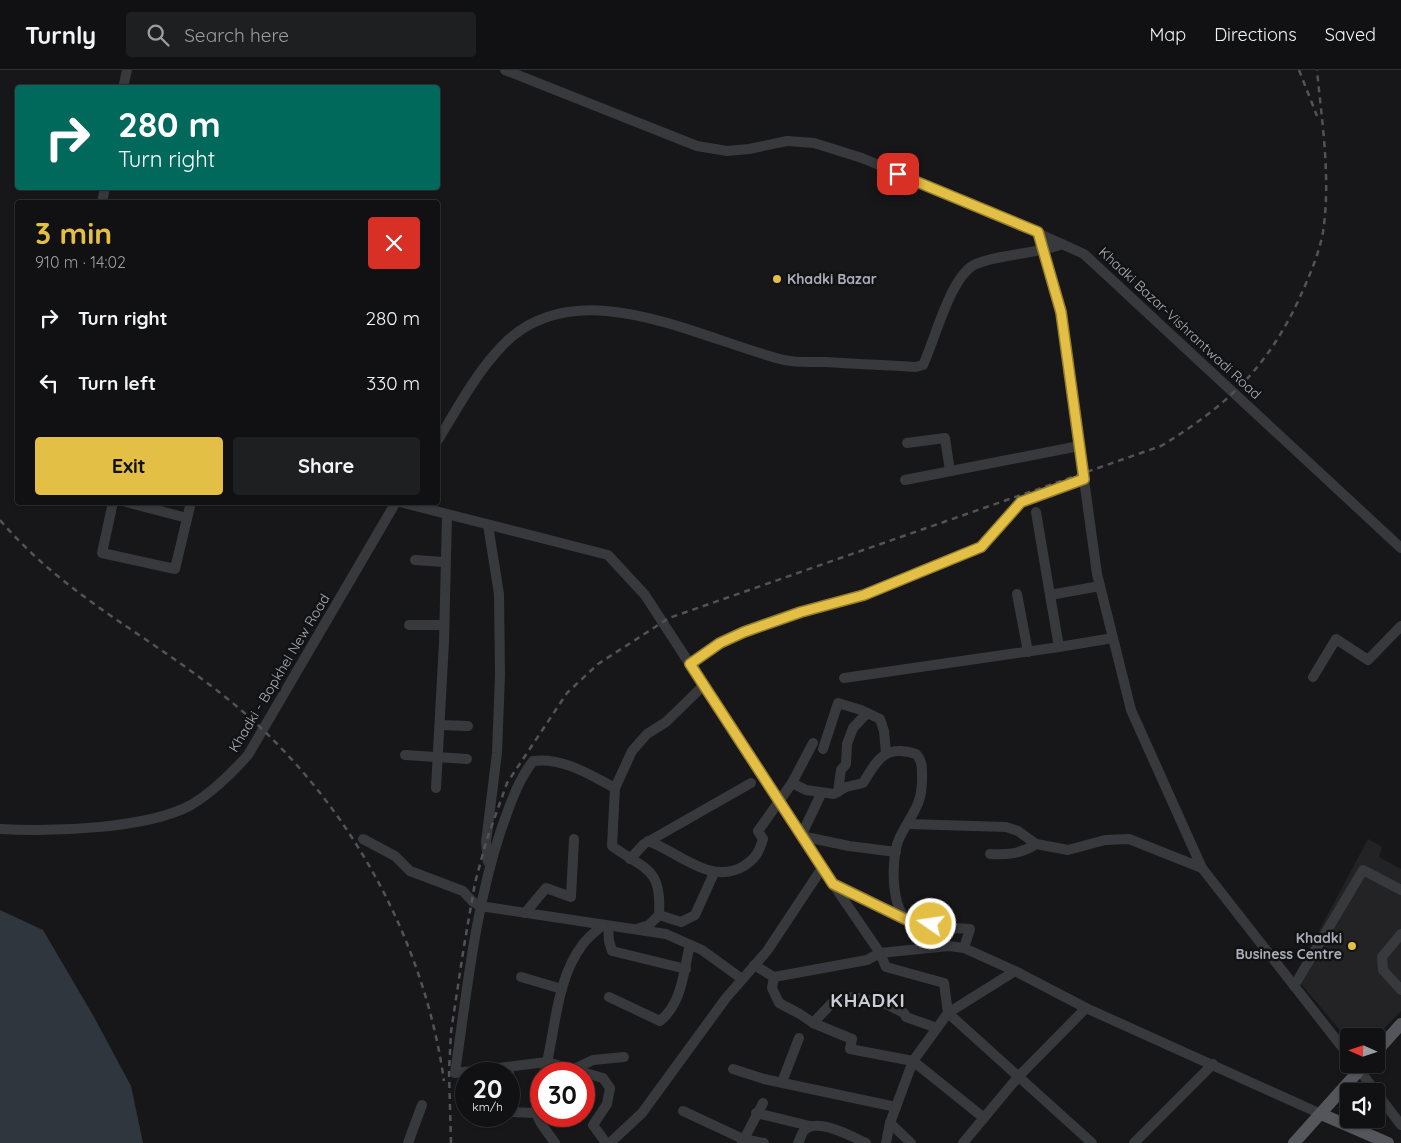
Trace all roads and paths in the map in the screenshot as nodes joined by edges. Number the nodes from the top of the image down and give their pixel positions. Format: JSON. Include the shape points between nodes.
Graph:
{"nodes":[{"id":1,"x":127,"y":70,"type":"edge"},
{"id":2,"x":505,"y":70,"type":"edge"},
{"id":3,"x":124,"y":85,"type":"edge"},
{"id":4,"x":1038,"y":232,"type":"junction"},
{"id":5,"x":1062,"y":244,"type":"junction"},
{"id":6,"x":1042,"y":251,"type":"junction"},
{"id":7,"x":440,"y":437,"type":"edge"},
{"id":8,"x":907,"y":443,"type":"dead end"},
{"id":9,"x":1079,"y":446,"type":"junction"},
{"id":10,"x":950,"y":471,"type":"junction"},
{"id":11,"x":1084,"y":479,"type":"junction"},
{"id":12,"x":905,"y":480,"type":"dead end"},
{"id":13,"x":112,"y":505,"type":"edge"},
{"id":14,"x":137,"y":505,"type":"edge"},
{"id":15,"x":190,"y":505,"type":"edge"},
{"id":16,"x":396,"y":505,"type":"edge"},
{"id":17,"x":410,"y":505,"type":"edge"},
{"id":18,"x":1036,"y":512,"type":"dead end"},
{"id":19,"x":447,"y":514,"type":"junction"},
{"id":20,"x":187,"y":518,"type":"junction"},
{"id":21,"x":488,"y":525,"type":"junction"},
{"id":22,"x":1401,"y":548,"type":"edge"},
{"id":23,"x":415,"y":560,"type":"dead end"},
{"id":24,"x":444,"y":562,"type":"junction"},
{"id":25,"x":1100,"y":586,"type":"junction"},
{"id":26,"x":1017,"y":594,"type":"dead end"},
{"id":27,"x":1050,"y":594,"type":"junction"},
{"id":28,"x":409,"y":625,"type":"dead end"},
{"id":29,"x":444,"y":626,"type":"junction"},
{"id":30,"x":1401,"y":626,"type":"edge"},
{"id":31,"x":1113,"y":638,"type":"junction"},
{"id":32,"x":1059,"y":647,"type":"junction"},
{"id":33,"x":1028,"y":652,"type":"junction"},
{"id":34,"x":690,"y":664,"type":"junction"},
{"id":35,"x":1313,"y":677,"type":"dead end"},
{"id":36,"x":844,"y":678,"type":"dead end"},
{"id":37,"x":704,"y":686,"type":"junction"},
{"id":38,"x":867,"y":713,"type":"junction"},
{"id":39,"x":440,"y":725,"type":"junction"},
{"id":40,"x":468,"y":726,"type":"dead end"},
{"id":41,"x":813,"y":743,"type":"dead end"},
{"id":42,"x":823,"y":749,"type":"dead end"},
{"id":43,"x":886,"y":753,"type":"junction"},
{"id":44,"x":405,"y":755,"type":"dead end"},
{"id":45,"x":438,"y":757,"type":"junction"},
{"id":46,"x":467,"y":759,"type":"dead end"},
{"id":47,"x":751,"y":783,"type":"dead end"},
{"id":48,"x":792,"y":783,"type":"junction"},
{"id":49,"x":436,"y":788,"type":"dead end"},
{"id":50,"x":616,"y":788,"type":"junction"},
{"id":51,"x":838,"y":792,"type":"junction"},
{"id":52,"x":821,"y":794,"type":"junction"},
{"id":53,"x":778,"y":801,"type":"junction"},
{"id":54,"x":908,"y":824,"type":"junction"},
{"id":55,"x":0,"y":829,"type":"edge"},
{"id":56,"x":801,"y":836,"type":"junction"},
{"id":57,"x":363,"y":839,"type":"dead end"},
{"id":58,"x":574,"y":839,"type":"dead end"},
{"id":59,"x":648,"y":841,"type":"junction"},
{"id":60,"x":1036,"y":844,"type":"junction"},
{"id":61,"x":896,"y":852,"type":"junction"},
{"id":62,"x":990,"y":854,"type":"dead end"},
{"id":63,"x":630,"y":859,"type":"junction"},
{"id":64,"x":822,"y":868,"type":"junction"},
{"id":65,"x":1202,"y":868,"type":"junction"},
{"id":66,"x":489,"y":870,"type":"junction"},
{"id":67,"x":714,"y":873,"type":"junction"},
{"id":68,"x":833,"y":884,"type":"junction"},
{"id":69,"x":1401,"y":890,"type":"edge"},
{"id":70,"x":480,"y":906,"type":"junction"},
{"id":71,"x":526,"y":913,"type":"junction"},
{"id":72,"x":659,"y":915,"type":"junction"},
{"id":73,"x":907,"y":919,"type":"junction"},
{"id":74,"x":605,"y":926,"type":"junction"},
{"id":75,"x":636,"y":930,"type":"junction"},
{"id":76,"x":1401,"y":934,"type":"edge"},
{"id":77,"x":690,"y":945,"type":"junction"},
{"id":78,"x":964,"y":948,"type":"junction"},
{"id":79,"x":880,"y":953,"type":"junction"},
{"id":80,"x":754,"y":965,"type":"junction"},
{"id":81,"x":686,"y":969,"type":"junction"},
{"id":82,"x":1015,"y":970,"type":"junction"},
{"id":83,"x":774,"y":976,"type":"junction"},
{"id":84,"x":521,"y":977,"type":"dead end"},
{"id":85,"x":742,"y":979,"type":"junction"},
{"id":86,"x":1294,"y":986,"type":"junction"},
{"id":87,"x":562,"y":988,"type":"junction"},
{"id":88,"x":1401,"y":990,"type":"edge"},
{"id":89,"x":609,"y":997,"type":"dead end"},
{"id":90,"x":1086,"y":1008,"type":"junction"},
{"id":91,"x":948,"y":1013,"type":"junction"},
{"id":92,"x":813,"y":1024,"type":"junction"},
{"id":93,"x":1401,"y":1024,"type":"edge"},
{"id":94,"x":938,"y":1028,"type":"junction"},
{"id":95,"x":799,"y":1038,"type":"dead end"},
{"id":96,"x":1385,"y":1042,"type":"edge"},
{"id":97,"x":1340,"y":1045,"type":"edge"},
{"id":98,"x":624,"y":1058,"type":"dead end"},
{"id":99,"x":913,"y":1061,"type":"junction"},
{"id":100,"x":457,"y":1062,"type":"edge"},
{"id":101,"x":547,"y":1062,"type":"edge"},
{"id":102,"x":589,"y":1062,"type":"edge"},
{"id":103,"x":1213,"y":1064,"type":"junction"},
{"id":104,"x":733,"y":1069,"type":"dead end"},
{"id":105,"x":1354,"y":1073,"type":"edge"},
{"id":106,"x":595,"y":1076,"type":"edge"},
{"id":107,"x":1018,"y":1077,"type":"junction"},
{"id":108,"x":782,"y":1082,"type":"junction"},
{"id":109,"x":763,"y":1103,"type":"dead end"},
{"id":110,"x":1385,"y":1104,"type":"edge"},
{"id":111,"x":422,"y":1105,"type":"dead end"},
{"id":112,"x":896,"y":1107,"type":"junction"},
{"id":113,"x":683,"y":1112,"type":"dead end"},
{"id":114,"x":756,"y":1114,"type":"junction"},
{"id":115,"x":1321,"y":1114,"type":"junction"},
{"id":116,"x":984,"y":1118,"type":"junction"},
{"id":117,"x":595,"y":1122,"type":"edge"},
{"id":118,"x":890,"y":1123,"type":"junction"},
{"id":119,"x":1401,"y":1125,"type":"edge"},
{"id":120,"x":810,"y":1126,"type":"junction"},
{"id":121,"x":544,"y":1127,"type":"edge"},
{"id":122,"x":594,"y":1127,"type":"edge"},
{"id":123,"x":743,"y":1141,"type":"edge"},
{"id":124,"x":408,"y":1143,"type":"edge"},
{"id":125,"x":554,"y":1143,"type":"edge"},
{"id":126,"x":606,"y":1143,"type":"edge"},
{"id":127,"x":610,"y":1143,"type":"edge"},
{"id":128,"x":764,"y":1143,"type":"edge"},
{"id":129,"x":798,"y":1143,"type":"edge"},
{"id":130,"x":866,"y":1143,"type":"edge"},
{"id":131,"x":886,"y":1143,"type":"edge"},
{"id":132,"x":911,"y":1143,"type":"edge"},
{"id":133,"x":963,"y":1143,"type":"edge"},
{"id":134,"x":1092,"y":1143,"type":"edge"},
{"id":135,"x":1134,"y":1143,"type":"edge"},
{"id":136,"x":1294,"y":1143,"type":"edge"},
{"id":137,"x":1388,"y":1143,"type":"edge"}],
"edges":[{"from":1,"to":3,"type":"street"},
{"from":2,"to":4,"type":"street","name":"Khadki Bazar-Vishrantwadi Road","via":[[697,146],[727,151],[787,141],[814,142],[862,158]]},
{"from":4,"to":5,"type":"street","name":"Khadki Bazar-Vishrantwadi Road"},
{"from":4,"to":6,"type":"street"},
{"from":5,"to":6,"type":"street"},
{"from":5,"to":22,"type":"street","name":"Khadki Bazar-Vishrantwadi Road","via":[[1084,254],[1104,270]]},
{"from":6,"to":7,"type":"street","via":[[976,264],[964,271],[923,365],[916,367],[785,360],[624,313],[574,310],[552,315],[519,331],[502,345]]},
{"from":6,"to":9,"type":"street","via":[[1061,312]]},
{"from":8,"to":10,"type":"street","via":[[945,438]]},
{"from":9,"to":10,"type":"street"},
{"from":9,"to":11,"type":"street"},
{"from":10,"to":12,"type":"street"},
{"from":11,"to":25,"type":"street"},
{"from":11,"to":34,"type":"street","via":[[1021,502],[981,547],[864,595],[750,630],[720,643]]},
{"from":13,"to":20,"type":"street","via":[[102,553],[175,570]]},
{"from":14,"to":20,"type":"street"},
{"from":15,"to":20,"type":"street"},
{"from":16,"to":55,"type":"street","name":"Khadki - Bopkhel New Road","via":[[248,755],[225,780],[191,804],[170,814],[139,822],[21,831]]},
{"from":17,"to":19,"type":"street"},
{"from":18,"to":27,"type":"street"},
{"from":19,"to":21,"type":"street"},
{"from":19,"to":24,"type":"street"},
{"from":21,"to":34,"type":"street","via":[[608,555],[645,595]]},
{"from":21,"to":66,"type":"street","via":[[499,594],[500,675],[497,754],[486,842]]},
{"from":23,"to":24,"type":"street"},
{"from":24,"to":29,"type":"street"},
{"from":25,"to":27,"type":"street"},
{"from":25,"to":31,"type":"street"},
{"from":26,"to":33,"type":"street"},
{"from":27,"to":32,"type":"street"},
{"from":28,"to":29,"type":"street"},
{"from":29,"to":39,"type":"street"},
{"from":30,"to":35,"type":"street","via":[[1368,660],[1336,639]]},
{"from":31,"to":32,"type":"street"},
{"from":31,"to":65,"type":"street","via":[[1131,710]]},
{"from":32,"to":33,"type":"street"},
{"from":33,"to":36,"type":"street"},
{"from":34,"to":37,"type":"street"},
{"from":37,"to":50,"type":"street","via":[[666,722],[647,734],[632,751]]},
{"from":37,"to":53,"type":"street"},
{"from":38,"to":42,"type":"street","via":[[838,703]]},
{"from":38,"to":43,"type":"street","via":[[880,719]]},
{"from":38,"to":51,"type":"street","via":[[854,728],[847,744],[846,764],[841,770]]},
{"from":39,"to":40,"type":"street"},
{"from":39,"to":45,"type":"street"},
{"from":41,"to":48,"type":"street"},
{"from":43,"to":51,"type":"street","via":[[879,757],[863,783]]},
{"from":43,"to":54,"type":"street","via":[[912,753],[920,758],[921,796]]},
{"from":44,"to":45,"type":"street"},
{"from":45,"to":46,"type":"street"},
{"from":45,"to":49,"type":"street"},
{"from":47,"to":59,"type":"street"},
{"from":48,"to":52,"type":"street"},
{"from":48,"to":53,"type":"street"},
{"from":50,"to":63,"type":"street","via":[[612,846]]},
{"from":50,"to":66,"type":"street","via":[[567,765],[533,761],[515,788]]},
{"from":51,"to":52,"type":"street"},
{"from":52,"to":56,"type":"street"},
{"from":53,"to":56,"type":"street"},
{"from":53,"to":67,"type":"street","via":[[758,831],[763,839],[758,855],[733,872]]},
{"from":54,"to":60,"type":"street","via":[[1006,827]]},
{"from":54,"to":61,"type":"street","via":[[898,840]]},
{"from":56,"to":61,"type":"street"},
{"from":56,"to":64,"type":"street"},
{"from":57,"to":70,"type":"street","via":[[395,856],[410,871],[463,890]]},
{"from":58,"to":71,"type":"street","via":[[571,897],[546,888]]},
{"from":59,"to":63,"type":"street"},
{"from":59,"to":67,"type":"street"},
{"from":60,"to":62,"type":"street","via":[[1011,855]]},
{"from":60,"to":65,"type":"street","via":[[1068,850],[1105,840],[1128,839]]},
{"from":61,"to":73,"type":"street","via":[[897,906]]},
{"from":63,"to":72,"type":"street","via":[[651,870],[660,895]]},
{"from":64,"to":68,"type":"street"},
{"from":64,"to":80,"type":"street","via":[[767,951]]},
{"from":65,"to":86,"type":"street"},
{"from":66,"to":70,"type":"street"},
{"from":67,"to":72,"type":"street","via":[[694,915],[681,922]]},
{"from":68,"to":73,"type":"street"},
{"from":68,"to":79,"type":"street"},
{"from":69,"to":86,"type":"street","via":[[1363,870]]},
{"from":70,"to":71,"type":"street"},
{"from":70,"to":100,"type":"street"},
{"from":71,"to":74,"type":"street"},
{"from":72,"to":75,"type":"street","via":[[649,925]]},
{"from":73,"to":78,"type":"street","via":[[970,929]]},
{"from":74,"to":75,"type":"street"},
{"from":74,"to":81,"type":"street","via":[[612,951]]},
{"from":74,"to":87,"type":"street","via":[[583,944]]},
{"from":75,"to":77,"type":"street","via":[[666,934]]},
{"from":76,"to":88,"type":"street","via":[[1382,957],[1383,970]]},
{"from":77,"to":81,"type":"street"},
{"from":77,"to":85,"type":"street"},
{"from":78,"to":79,"type":"street","via":[[949,946]]},
{"from":78,"to":82,"type":"street"},
{"from":79,"to":83,"type":"street","via":[[867,960]]},
{"from":79,"to":91,"type":"street","via":[[886,967],[944,983]]},
{"from":80,"to":83,"type":"street"},
{"from":80,"to":85,"type":"street"},
{"from":81,"to":89,"type":"street","via":[[670,1013],[660,1021]]},
{"from":82,"to":90,"type":"street"},
{"from":82,"to":91,"type":"street"},
{"from":83,"to":92,"type":"street","via":[[772,988],[779,1003]]},
{"from":84,"to":87,"type":"street"},
{"from":85,"to":127,"type":"street","via":[[642,1113]]},
{"from":86,"to":97,"type":"street"},
{"from":87,"to":101,"type":"street"},
{"from":90,"to":103,"type":"street"},
{"from":90,"to":107,"type":"street"},
{"from":91,"to":94,"type":"street"},
{"from":91,"to":107,"type":"street"},
{"from":92,"to":94,"type":"street","via":[[832,1003],[852,997],[884,1003],[904,1013],[906,1018]]},
{"from":92,"to":99,"type":"street","via":[[852,1039],[850,1049]]},
{"from":93,"to":96,"type":"main road"},
{"from":94,"to":99,"type":"street"},
{"from":95,"to":108,"type":"street"},
{"from":98,"to":102,"type":"street"},
{"from":99,"to":112,"type":"street"},
{"from":99,"to":116,"type":"street"},
{"from":103,"to":115,"type":"street"},
{"from":103,"to":135,"type":"street"},
{"from":104,"to":108,"type":"street"},
{"from":105,"to":115,"type":"main road"},
{"from":106,"to":117,"type":"street","via":[[603,1078],[610,1088],[607,1104]]},
{"from":107,"to":116,"type":"street"},
{"from":107,"to":134,"type":"street"},
{"from":108,"to":112,"type":"street"},
{"from":109,"to":114,"type":"street"},
{"from":110,"to":119,"type":"street"},
{"from":111,"to":124,"type":"street"},
{"from":112,"to":118,"type":"street"},
{"from":113,"to":123,"type":"street"},
{"from":114,"to":120,"type":"street"},
{"from":114,"to":123,"type":"street"},
{"from":115,"to":136,"type":"main road"},
{"from":115,"to":137,"type":"main road"},
{"from":116,"to":133,"type":"street"},
{"from":118,"to":131,"type":"street"},
{"from":118,"to":132,"type":"street"},
{"from":120,"to":129,"type":"street","via":[[803,1130]]},
{"from":120,"to":130,"type":"street","via":[[832,1128]]},
{"from":121,"to":125,"type":"street"},
{"from":122,"to":126,"type":"street"},
{"from":123,"to":128,"type":"street"}]}
